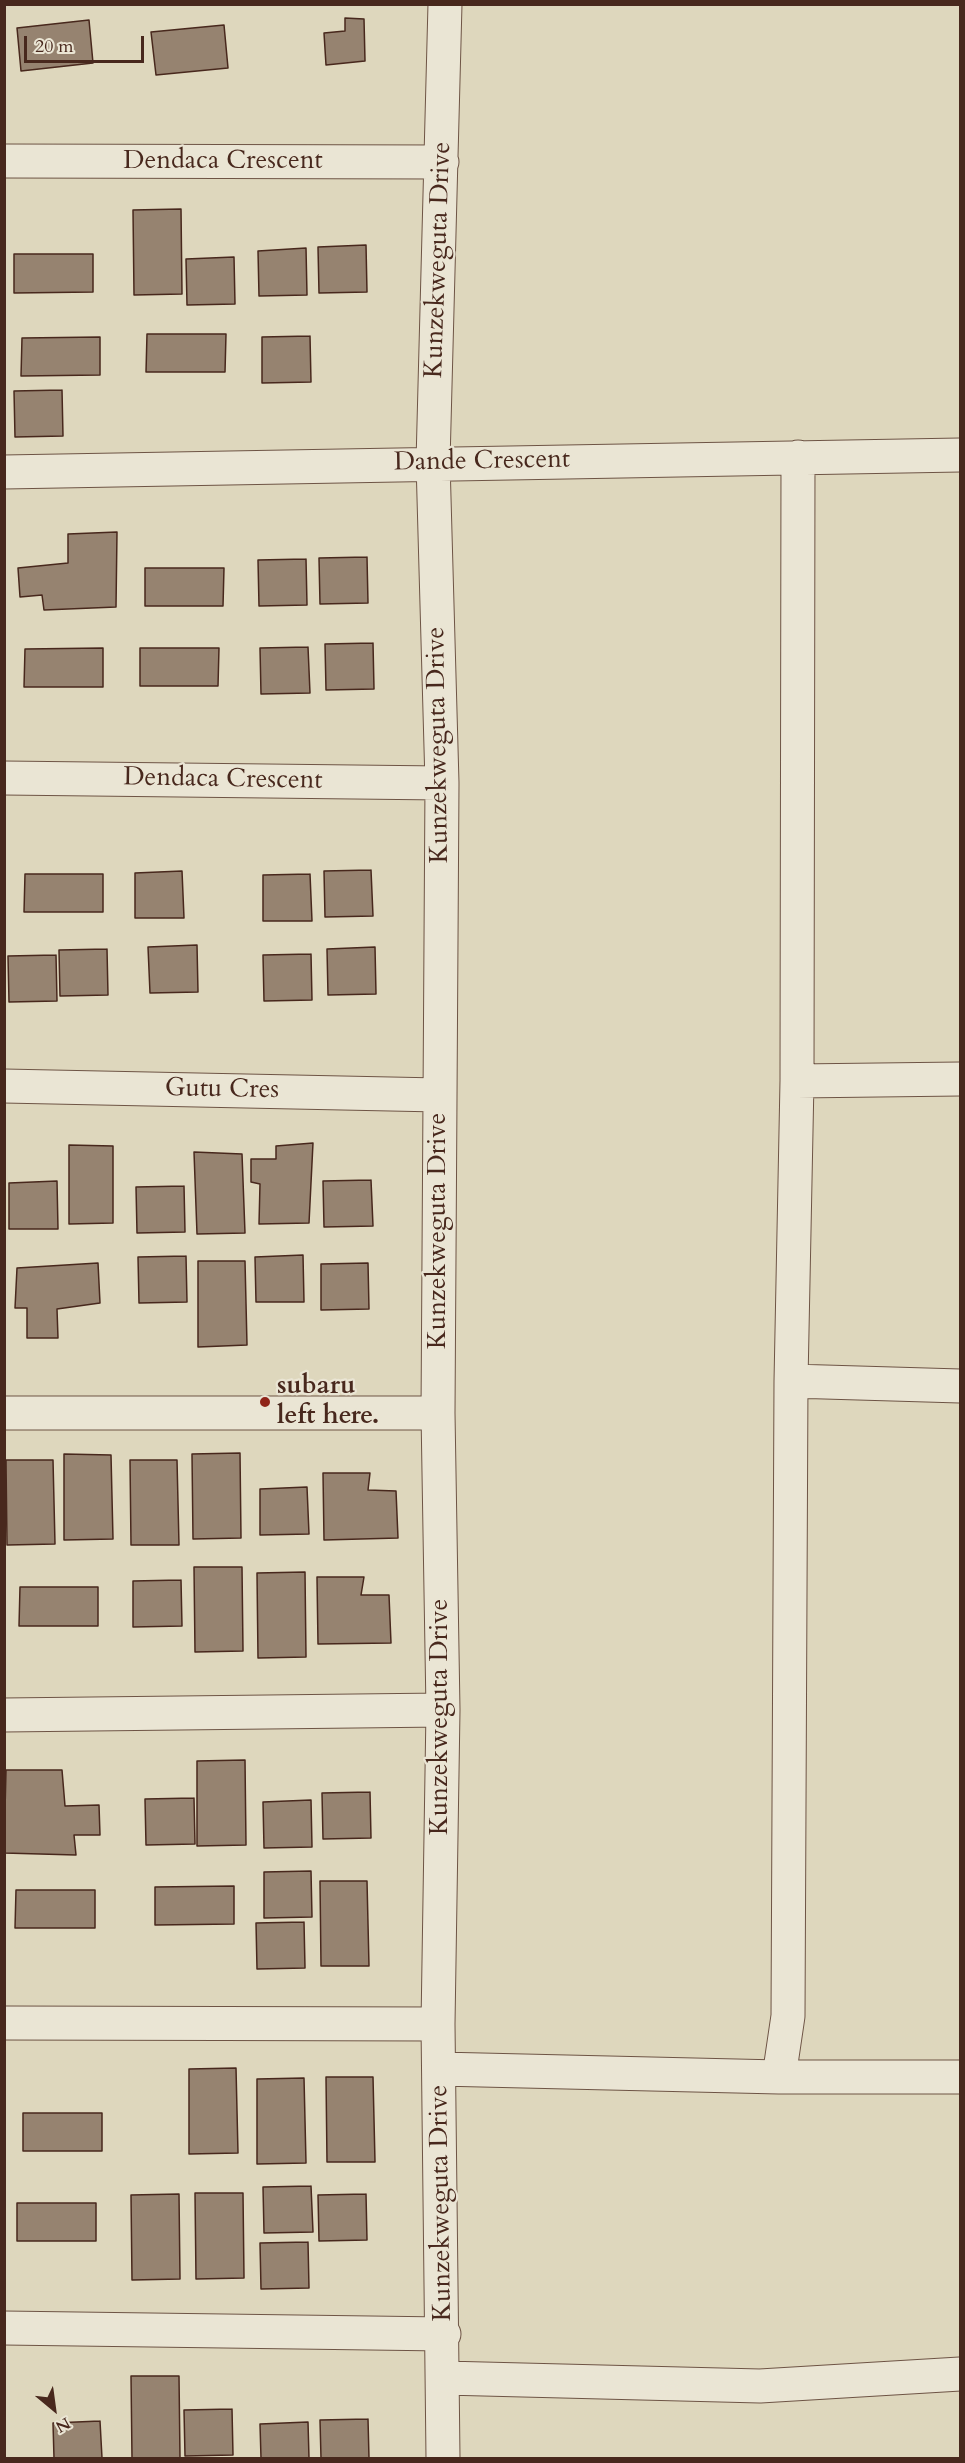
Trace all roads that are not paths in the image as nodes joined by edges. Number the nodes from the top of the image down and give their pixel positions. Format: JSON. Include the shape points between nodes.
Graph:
{"nodes":[{"id":1,"x":445,"y":4,"type":"edge"},
{"id":2,"x":4,"y":162,"type":"edge"},
{"id":3,"x":442,"y":162,"type":"junction"},
{"id":4,"x":960,"y":455,"type":"edge"},
{"id":5,"x":798,"y":457,"type":"junction"},
{"id":6,"x":434,"y":462,"type":"junction"},
{"id":7,"x":4,"y":471,"type":"edge"},
{"id":8,"x":4,"y":778,"type":"edge"},
{"id":9,"x":442,"y":783,"type":"junction"},
{"id":10,"x":960,"y":1079,"type":"edge"},
{"id":11,"x":797,"y":1081,"type":"junction"},
{"id":12,"x":4,"y":1086,"type":"edge"},
{"id":13,"x":439,"y":1095,"type":"junction"},
{"id":14,"x":791,"y":1381,"type":"junction"},
{"id":15,"x":960,"y":1386,"type":"edge"},
{"id":16,"x":4,"y":1413,"type":"edge"},
{"id":17,"x":438,"y":1413,"type":"junction"},
{"id":18,"x":443,"y":1710,"type":"junction"},
{"id":19,"x":4,"y":1715,"type":"edge"},
{"id":20,"x":4,"y":2023,"type":"edge"},
{"id":21,"x":438,"y":2024,"type":"junction"},
{"id":22,"x":439,"y":2069,"type":"junction"},
{"id":23,"x":960,"y":2077,"type":"edge"},
{"id":24,"x":779,"y":2078,"type":"junction"},
{"id":25,"x":4,"y":2328,"type":"edge"},
{"id":26,"x":444,"y":2334,"type":"junction"},
{"id":27,"x":960,"y":2374,"type":"edge"},
{"id":28,"x":444,"y":2378,"type":"junction"},
{"id":29,"x":443,"y":2458,"type":"edge"}],
"edges":[{"from":1,"to":3,"type":"street","name":"Kunzekweguta Drive"},
{"from":2,"to":3,"type":"street","name":"Dendaca Crescent"},
{"from":3,"to":6,"type":"street","name":"Kunzekweguta Drive"},
{"from":4,"to":5,"type":"street","name":"Dande Crescent"},
{"from":5,"to":6,"type":"street","name":"Dande Crescent"},
{"from":5,"to":11,"type":"street"},
{"from":6,"to":7,"type":"street","name":"Dande Crescent"},
{"from":6,"to":9,"type":"street","name":"Kunzekweguta Drive"},
{"from":8,"to":9,"type":"street","name":"Dendaca Crescent"},
{"from":9,"to":13,"type":"street","name":"Kunzekweguta Drive"},
{"from":10,"to":11,"type":"street"},
{"from":11,"to":14,"type":"street"},
{"from":12,"to":13,"type":"street","name":"Gutu Cres"},
{"from":13,"to":17,"type":"street","name":"Kunzekweguta Drive"},
{"from":14,"to":15,"type":"street"},
{"from":14,"to":24,"type":"street","via":[[788,2016]]},
{"from":16,"to":17,"type":"street"},
{"from":17,"to":18,"type":"street","name":"Kunzekweguta Drive"},
{"from":18,"to":19,"type":"street"},
{"from":18,"to":21,"type":"street","name":"Kunzekweguta Drive"},
{"from":20,"to":21,"type":"street"},
{"from":21,"to":22,"type":"street","name":"Kunzekweguta Drive"},
{"from":22,"to":24,"type":"street"},
{"from":22,"to":26,"type":"street","name":"Kunzekweguta Drive"},
{"from":23,"to":24,"type":"street"},
{"from":25,"to":26,"type":"street"},
{"from":26,"to":28,"type":"street","name":"Kunzekweguta Drive"},
{"from":27,"to":28,"type":"street","via":[[760,2386]]},
{"from":28,"to":29,"type":"street","name":"Kunzekweguta Drive"}]}
